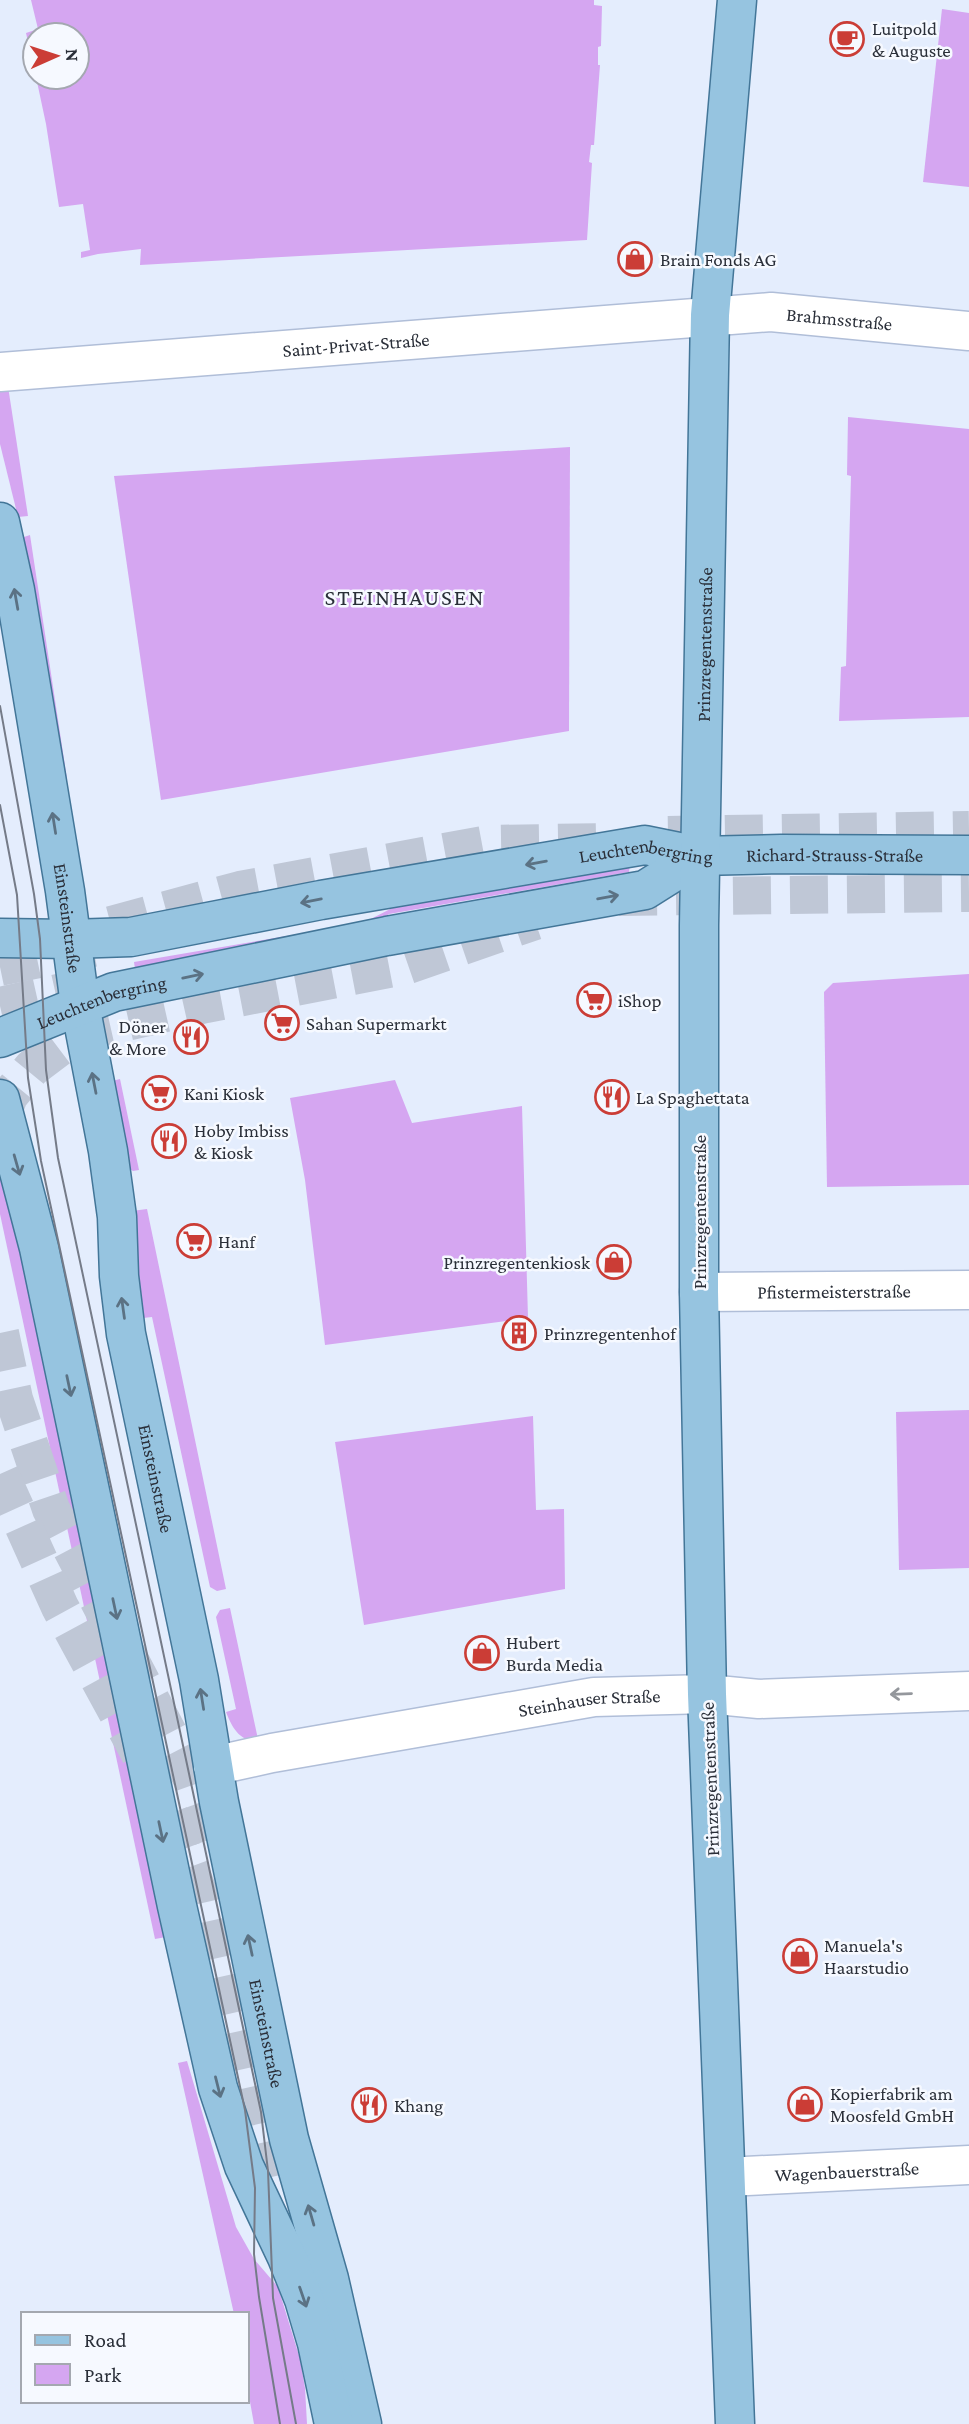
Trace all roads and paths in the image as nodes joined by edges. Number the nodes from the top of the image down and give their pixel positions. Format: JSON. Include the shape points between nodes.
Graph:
{"nodes":[{"id":1,"x":737,"y":0,"type":"edge"},
{"id":2,"x":710,"y":315,"type":"junction"},
{"id":3,"x":969,"y":331,"type":"edge"},
{"id":4,"x":0,"y":372,"type":"edge"},
{"id":5,"x":0,"y":522,"type":"edge"},
{"id":6,"x":969,"y":855,"type":"edge"},
{"id":7,"x":699,"y":856,"type":"junction"},
{"id":8,"x":0,"y":938,"type":"edge"},
{"id":9,"x":71,"y":939,"type":"junction"},
{"id":10,"x":80,"y":1005,"type":"junction"},
{"id":11,"x":0,"y":1038,"type":"edge"},
{"id":12,"x":0,"y":1098,"type":"edge"},
{"id":13,"x":969,"y":1290,"type":"edge"},
{"id":14,"x":699,"y":1293,"type":"junction"},
{"id":15,"x":969,"y":1692,"type":"edge"},
{"id":16,"x":707,"y":1694,"type":"junction"},
{"id":17,"x":213,"y":1766,"type":"junction"},
{"id":18,"x":969,"y":2165,"type":"edge"},
{"id":19,"x":726,"y":2177,"type":"junction"},
{"id":20,"x":334,"y":2424,"type":"edge"},
{"id":21,"x":362,"y":2424,"type":"edge"},
{"id":22,"x":735,"y":2424,"type":"edge"}],
"edges":[{"from":1,"to":2,"type":"main road","name":"Prinzregentenstraße"},
{"from":2,"to":3,"type":"street","name":"Brahmsstraße","via":[[771,312]]},
{"from":2,"to":4,"type":"street","name":"Saint-Privat-Straße"},
{"from":2,"to":7,"type":"main road","name":"Prinzregentenstraße"},
{"from":9,"to":5,"type":"main road","name":"Einsteinstraße","one_way":true},
{"from":6,"to":7,"type":"main road","name":"Richard-Strauss-Straße"},
{"from":7,"to":9,"type":"main road","name":"Leuchtenbergring","one_way":true,"via":[[645,845],[131,937]]},
{"from":10,"to":7,"type":"main road","name":"Leuchtenbergring","one_way":true,"via":[[114,992],[242,965],[645,890]]},
{"from":7,"to":14,"type":"main road","name":"Prinzregentenstraße"},
{"from":8,"to":9,"type":"main road","name":"Leuchtenbergring"},
{"from":9,"to":10,"type":"main road","name":"Einsteinstraße"},
{"from":10,"to":11,"type":"main road","name":"Leuchtenbergring"},
{"from":17,"to":10,"type":"main road","name":"Einsteinstraße","one_way":true,"via":[[126,1334],[114,1188]]},
{"from":12,"to":20,"type":"main road","one_way":true,"via":[[45,1271],[218,2088],[244,2166],[304,2299]]},
{"from":13,"to":14,"type":"street","name":"Pfistermeisterstraße"},
{"from":14,"to":16,"type":"main road","name":"Prinzregentenstraße"},
{"from":15,"to":16,"type":"street","name":"Steinhauser Straße","one_way":true,"via":[[759,1699]]},
{"from":16,"to":17,"type":"street","name":"Steinhauser Straße","via":[[594,1697]]},
{"from":16,"to":19,"type":"main road","name":"Prinzregentenstraße"},
{"from":21,"to":17,"type":"main road","name":"Einsteinstraße","one_way":true,"via":[[329,2279],[289,2140]]},
{"from":18,"to":19,"type":"street","name":"Wagenbauerstraße"},
{"from":19,"to":22,"type":"main road","name":"Prinzregentenstraße"}]}
